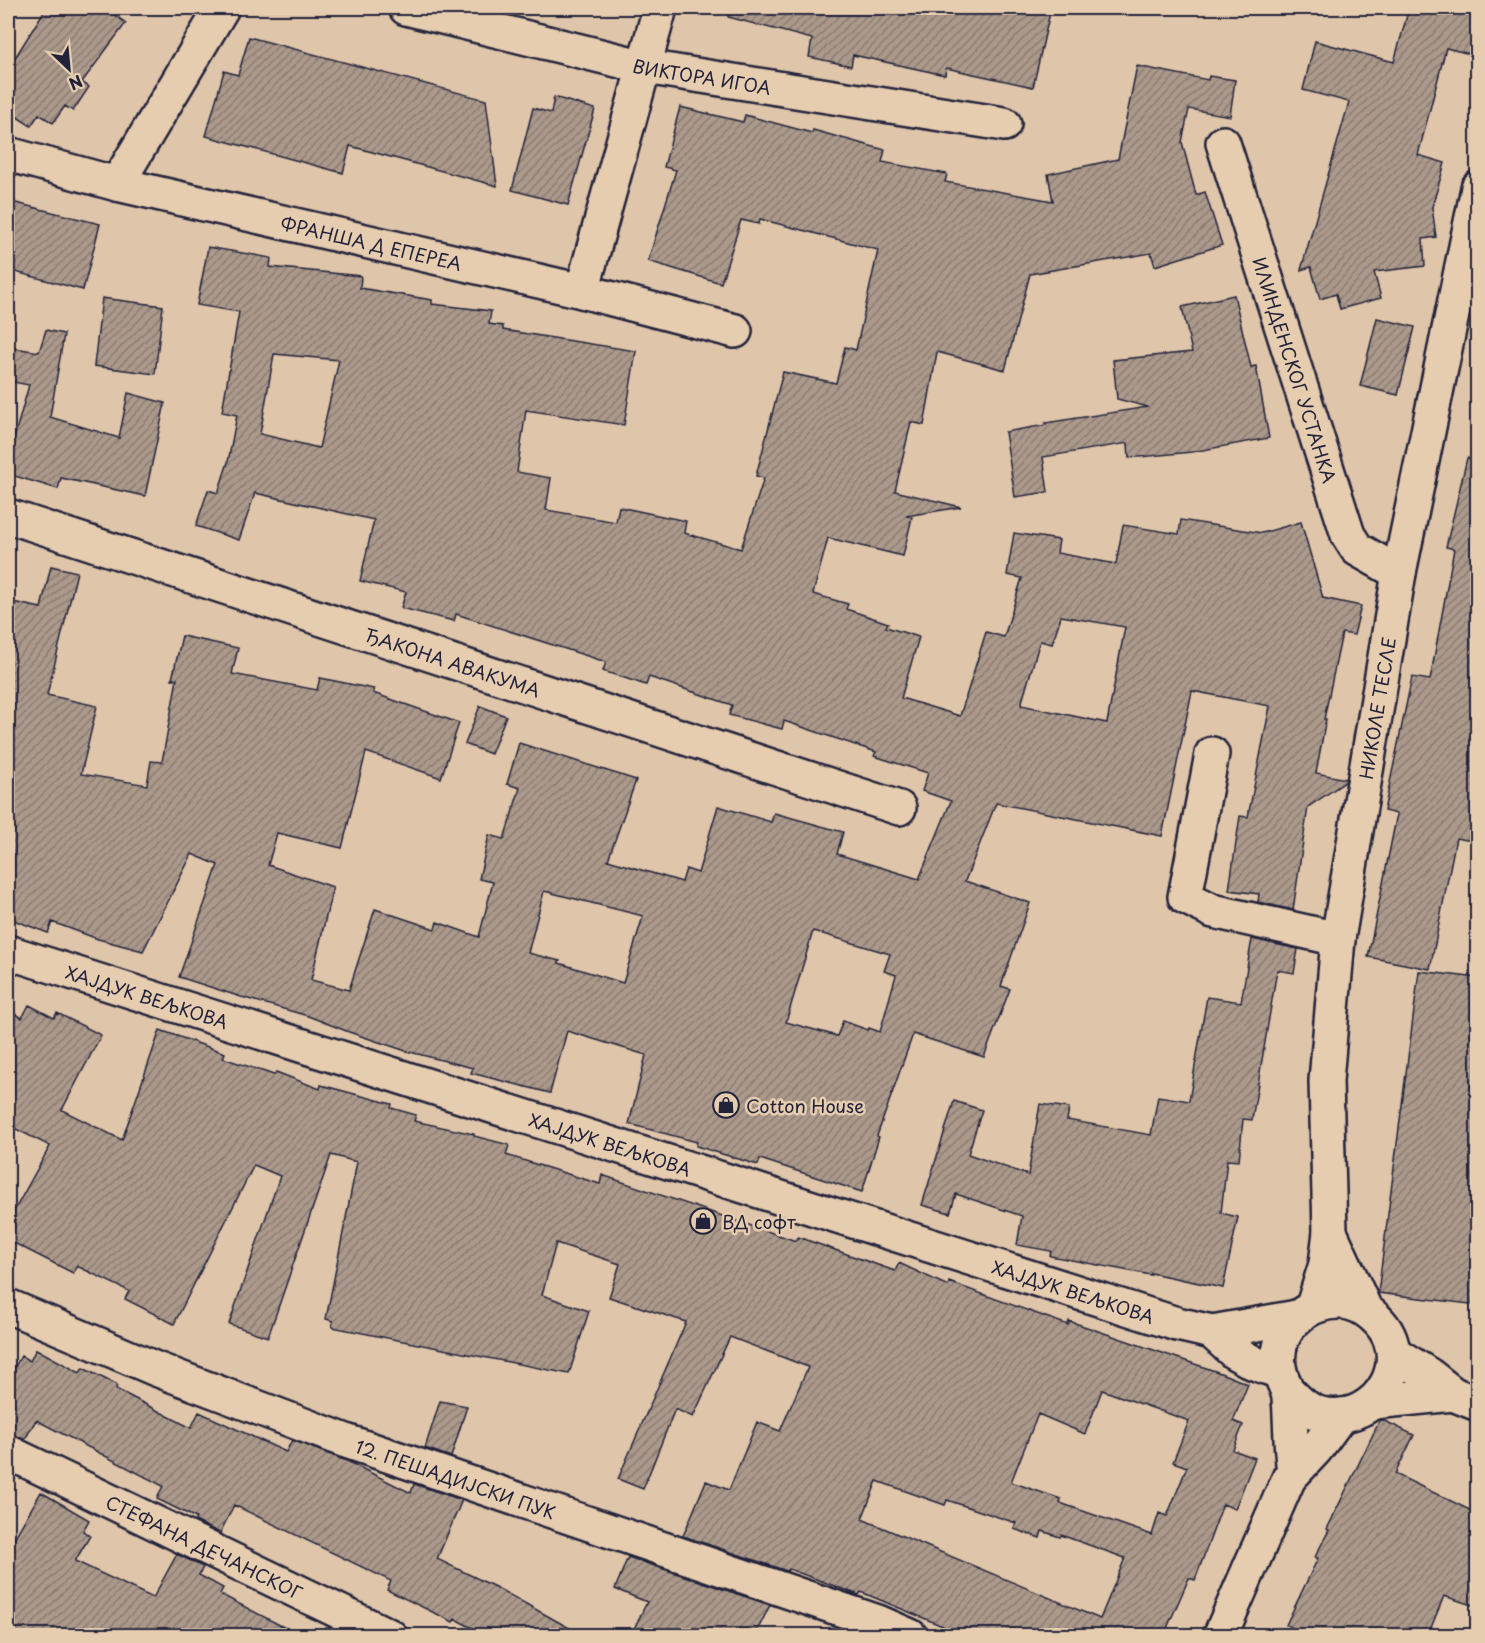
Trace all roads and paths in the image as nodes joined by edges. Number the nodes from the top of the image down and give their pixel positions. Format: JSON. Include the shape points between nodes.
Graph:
{"nodes":[{"id":1,"x":222,"y":8,"type":"edge"},
{"id":2,"x":406,"y":8,"type":"edge"},
{"id":3,"x":660,"y":8,"type":"edge"},
{"id":4,"x":645,"y":67,"type":"junction"},
{"id":5,"x":1004,"y":124,"type":"dead end"},
{"id":6,"x":1223,"y":143,"type":"dead end"},
{"id":7,"x":8,"y":154,"type":"edge"},
{"id":8,"x":117,"y":184,"type":"junction"},
{"id":9,"x":1478,"y":188,"type":"edge"},
{"id":10,"x":582,"y":291,"type":"junction"},
{"id":11,"x":735,"y":331,"type":"dead end"},
{"id":12,"x":8,"y":516,"type":"edge"},
{"id":13,"x":1399,"y":573,"type":"junction"},
{"id":14,"x":1212,"y":753,"type":"dead end"},
{"id":15,"x":899,"y":808,"type":"dead end"},
{"id":16,"x":1338,"y":939,"type":"junction"},
{"id":17,"x":8,"y":952,"type":"edge"},
{"id":18,"x":1330,"y":1232,"type":"junction"},
{"id":19,"x":8,"y":1306,"type":"edge"},
{"id":20,"x":1365,"y":1309,"type":"junction"},
{"id":21,"x":1305,"y":1312,"type":"junction"},
{"id":22,"x":1212,"y":1332,"type":"junction"},
{"id":23,"x":1394,"y":1353,"type":"junction"},
{"id":24,"x":1284,"y":1381,"type":"junction"},
{"id":25,"x":1471,"y":1400,"type":"edge"},
{"id":26,"x":1374,"y":1402,"type":"junction"},
{"id":27,"x":1341,"y":1416,"type":"junction"},
{"id":28,"x":11,"y":1461,"type":"edge"},
{"id":29,"x":1294,"y":1471,"type":"junction"},
{"id":30,"x":390,"y":1635,"type":"edge"},
{"id":31,"x":910,"y":1635,"type":"edge"},
{"id":32,"x":1220,"y":1635,"type":"edge"}],
"edges":[{"from":1,"to":8,"type":"street"},
{"from":2,"to":4,"type":"street","name":"ВИКТОРА ИГОА"},
{"from":3,"to":4,"type":"street"},
{"from":4,"to":5,"type":"street","name":"ВИКТОРА ИГОА"},
{"from":4,"to":10,"type":"street"},
{"from":6,"to":13,"type":"street","name":"ИЛИНДЕНСКОГ УСТАНКА","via":[[1348,535],[1357,549]]},
{"from":7,"to":8,"type":"street","name":"ФРАНША Д ЕПЕРЕА"},
{"from":8,"to":10,"type":"street","name":"ФРАНША Д ЕПЕРЕА"},
{"from":9,"to":13,"type":"street","name":"НИКОЛЕ ТЕСЛЕ"},
{"from":10,"to":11,"type":"street","name":"ФРАНША Д ЕПЕРЕА"},
{"from":12,"to":15,"type":"street","name":"ЂАКОНА АВАКУМА"},
{"from":13,"to":16,"type":"street","name":"НИКОЛЕ ТЕСЛЕ"},
{"from":14,"to":16,"type":"street","via":[[1185,897],[1213,911]]},
{"from":16,"to":18,"type":"street","name":"НИКОЛЕ ТЕСЛЕ","via":[[1326,1081]]},
{"from":17,"to":22,"type":"street","name":"ХАЈДУК ВЕЉКОВА"},
{"from":18,"to":20,"type":"street","name":"НИКОЛЕ ТЕСЛЕ"},
{"from":18,"to":21,"type":"street","name":"НИКОЛЕ ТЕСЛЕ","via":[[1326,1264]]},
{"from":19,"to":31,"type":"street","name":"12. ПЕШАДИЈСКИ ПУК","via":[[156,1369],[336,1438]]},
{"from":20,"to":21,"type":"street","via":[[1330,1302]]},
{"from":20,"to":23,"type":"street","via":[[1389,1336]]},
{"from":21,"to":22,"type":"street","name":"ХАЈДУК ВЕЉКОВА"},
{"from":21,"to":24,"type":"street","via":[[1285,1334],[1279,1353]]},
{"from":22,"to":24,"type":"street","name":"ХАЈДУК ВЕЉКОВА","via":[[1234,1352]]},
{"from":23,"to":25,"type":"street"},
{"from":23,"to":26,"type":"street","via":[[1386,1388]]},
{"from":24,"to":27,"type":"street","via":[[1302,1405],[1320,1414]]},
{"from":24,"to":29,"type":"street"},
{"from":25,"to":26,"type":"street"},
{"from":26,"to":27,"type":"street","via":[[1359,1412]]},
{"from":27,"to":29,"type":"street"},
{"from":28,"to":30,"type":"street","name":"СТЕФАНА ДЕЧАНСКОГ"},
{"from":29,"to":32,"type":"street"}]}
